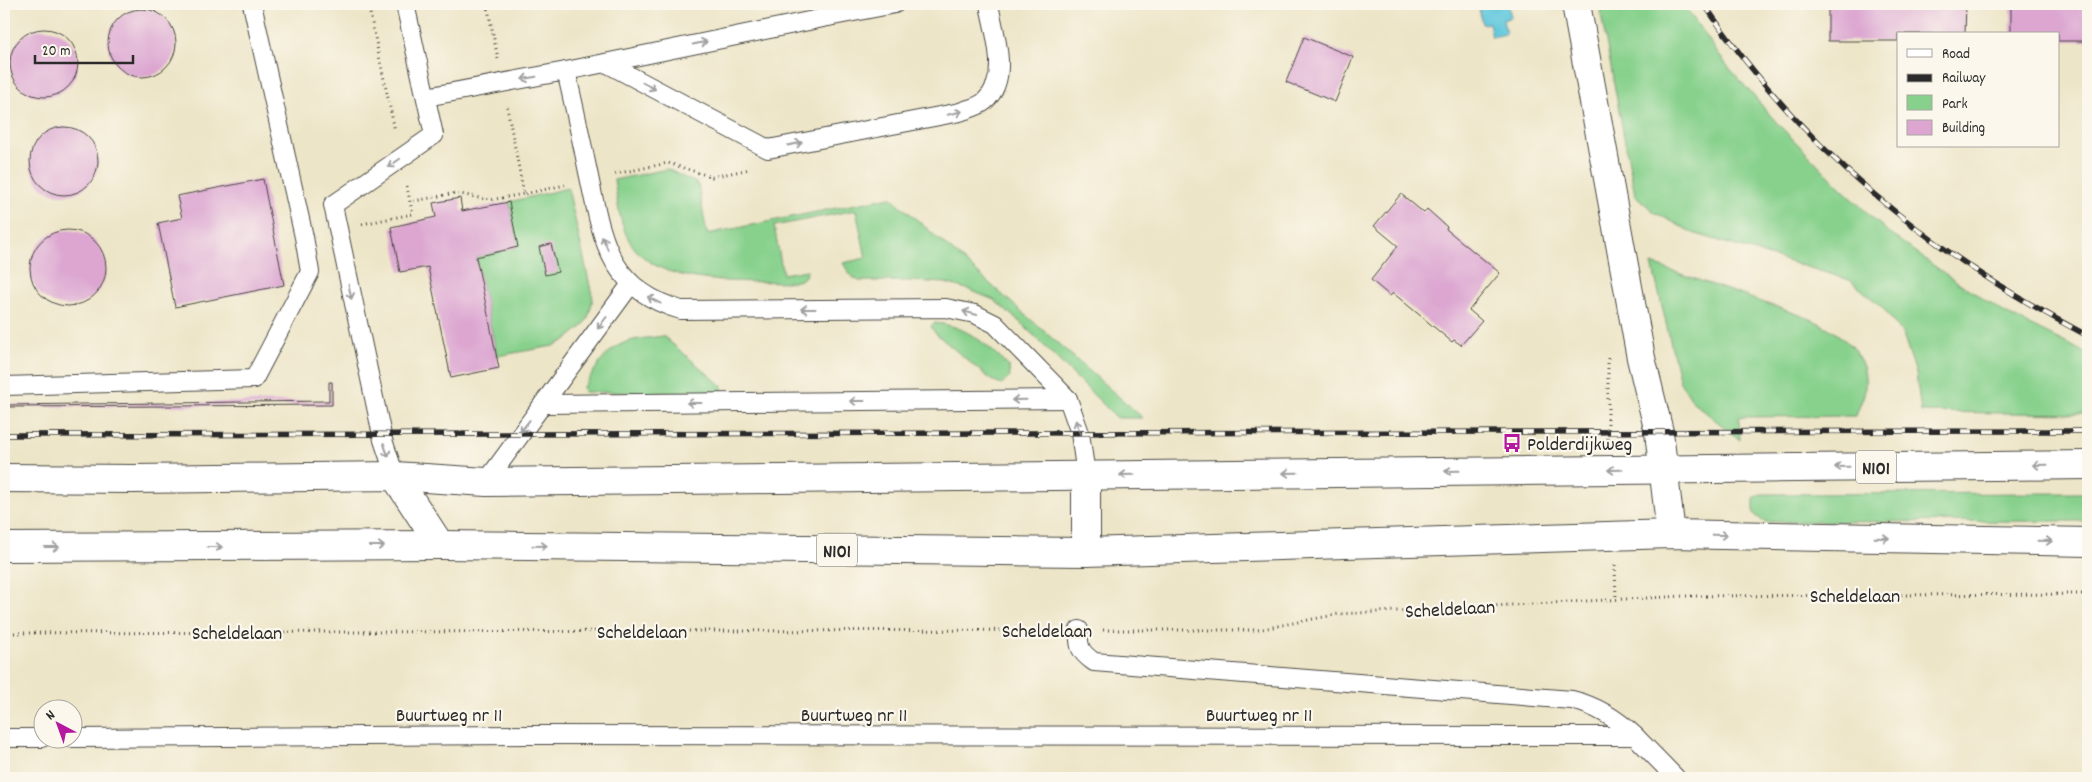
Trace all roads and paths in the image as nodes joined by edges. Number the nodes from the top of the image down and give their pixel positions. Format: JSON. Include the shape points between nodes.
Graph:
{"nodes":[{"id":1,"x":252,"y":4,"type":"edge"},
{"id":2,"x":405,"y":4,"type":"edge"},
{"id":3,"x":487,"y":4,"type":"edge"},
{"id":4,"x":895,"y":4,"type":"edge"},
{"id":5,"x":989,"y":4,"type":"edge"},
{"id":6,"x":1576,"y":4,"type":"edge"},
{"id":7,"x":827,"y":10,"type":"edge"},
{"id":8,"x":606,"y":63,"type":"junction"},
{"id":9,"x":566,"y":71,"type":"junction"},
{"id":10,"x":502,"y":83,"type":"junction"},
{"id":11,"x":426,"y":97,"type":"junction"},
{"id":12,"x":759,"y":168,"type":"dead end"},
{"id":13,"x":590,"y":180,"type":"junction"},
{"id":14,"x":631,"y":284,"type":"junction"},
{"id":15,"x":4,"y":386,"type":"edge"},
{"id":16,"x":1068,"y":399,"type":"junction"},
{"id":17,"x":543,"y":404,"type":"junction"},
{"id":18,"x":2088,"y":464,"type":"edge"},
{"id":19,"x":1664,"y":469,"type":"junction"},
{"id":20,"x":1086,"y":475,"type":"junction"},
{"id":21,"x":395,"y":476,"type":"junction"},
{"id":22,"x":4,"y":478,"type":"edge"},
{"id":23,"x":486,"y":482,"type":"junction"},
{"id":24,"x":1671,"y":534,"type":"junction"},
{"id":25,"x":2088,"y":542,"type":"edge"},
{"id":26,"x":440,"y":545,"type":"junction"},
{"id":27,"x":4,"y":547,"type":"edge"},
{"id":28,"x":1086,"y":552,"type":"junction"},
{"id":29,"x":2088,"y":594,"type":"edge"},
{"id":30,"x":1079,"y":630,"type":"junction"},
{"id":31,"x":4,"y":633,"type":"edge"},
{"id":32,"x":1635,"y":736,"type":"junction"},
{"id":33,"x":4,"y":738,"type":"edge"},
{"id":34,"x":32,"y":738,"type":"edge"},
{"id":35,"x":82,"y":738,"type":"edge"},
{"id":36,"x":1676,"y":778,"type":"edge"}],
"edges":[{"from":1,"to":15,"type":"lane","via":[[310,272],[254,379]]},
{"from":2,"to":11,"type":"lane"},
{"from":3,"to":10,"type":"path"},
{"from":4,"to":7,"type":"lane"},
{"from":8,"to":5,"type":"lane","one_way":true,"via":[[768,149],[960,112],[984,103],[996,88],[1000,68]]},
{"from":6,"to":19,"type":"main road"},
{"from":8,"to":7,"type":"lane","one_way":true},
{"from":8,"to":9,"type":"lane"},
{"from":9,"to":10,"type":"lane","one_way":true},
{"from":9,"to":13,"type":"lane"},
{"from":10,"to":11,"type":"lane"},
{"from":10,"to":13,"type":"path","via":[[524,194]]},
{"from":11,"to":21,"type":"lane","one_way":true,"via":[[434,135],[333,205],[382,440]]},
{"from":12,"to":13,"type":"path","via":[[712,176],[668,163]]},
{"from":14,"to":13,"type":"lane","one_way":true,"via":[[612,260],[601,234]]},
{"from":16,"to":14,"type":"lane","one_way":true,"via":[[995,324],[975,314],[946,308],[681,310],[661,304]]},
{"from":14,"to":17,"type":"lane","one_way":true},
{"from":16,"to":17,"type":"lane","one_way":true},
{"from":20,"to":16,"type":"lane","one_way":true,"via":[[1080,433]]},
{"from":17,"to":23,"type":"lane","one_way":true},
{"from":18,"to":19,"type":"main road","number":"N101","one_way":true},
{"from":19,"to":20,"type":"main road","number":"N101","one_way":true},
{"from":19,"to":24,"type":"main road"},
{"from":20,"to":23,"type":"main road","number":"N101"},
{"from":20,"to":28,"type":"main road"},
{"from":21,"to":22,"type":"main road","number":"N101"},
{"from":21,"to":23,"type":"main road","number":"N101"},
{"from":21,"to":26,"type":"main road"},
{"from":24,"to":25,"type":"main road","number":"N101","one_way":true},
{"from":24,"to":28,"type":"main road","number":"N101"},
{"from":27,"to":26,"type":"main road","number":"N101","one_way":true},
{"from":26,"to":28,"type":"main road","number":"N101","one_way":true},
{"from":29,"to":30,"type":"path","name":"Scheldelaan","via":[[1684,596],[1339,614],[1257,630]]},
{"from":30,"to":31,"type":"path","name":"Scheldelaan"},
{"from":30,"to":32,"type":"lane","name":"Buurtweg nr 11","via":[[1078,643],[1083,654],[1094,662],[1572,700],[1590,705],[1620,721]]},
{"from":32,"to":35,"type":"lane","name":"Buurtweg nr 11"},
{"from":32,"to":36,"type":"lane","name":"Buurtweg nr 11"},
{"from":33,"to":34,"type":"lane"}]}
